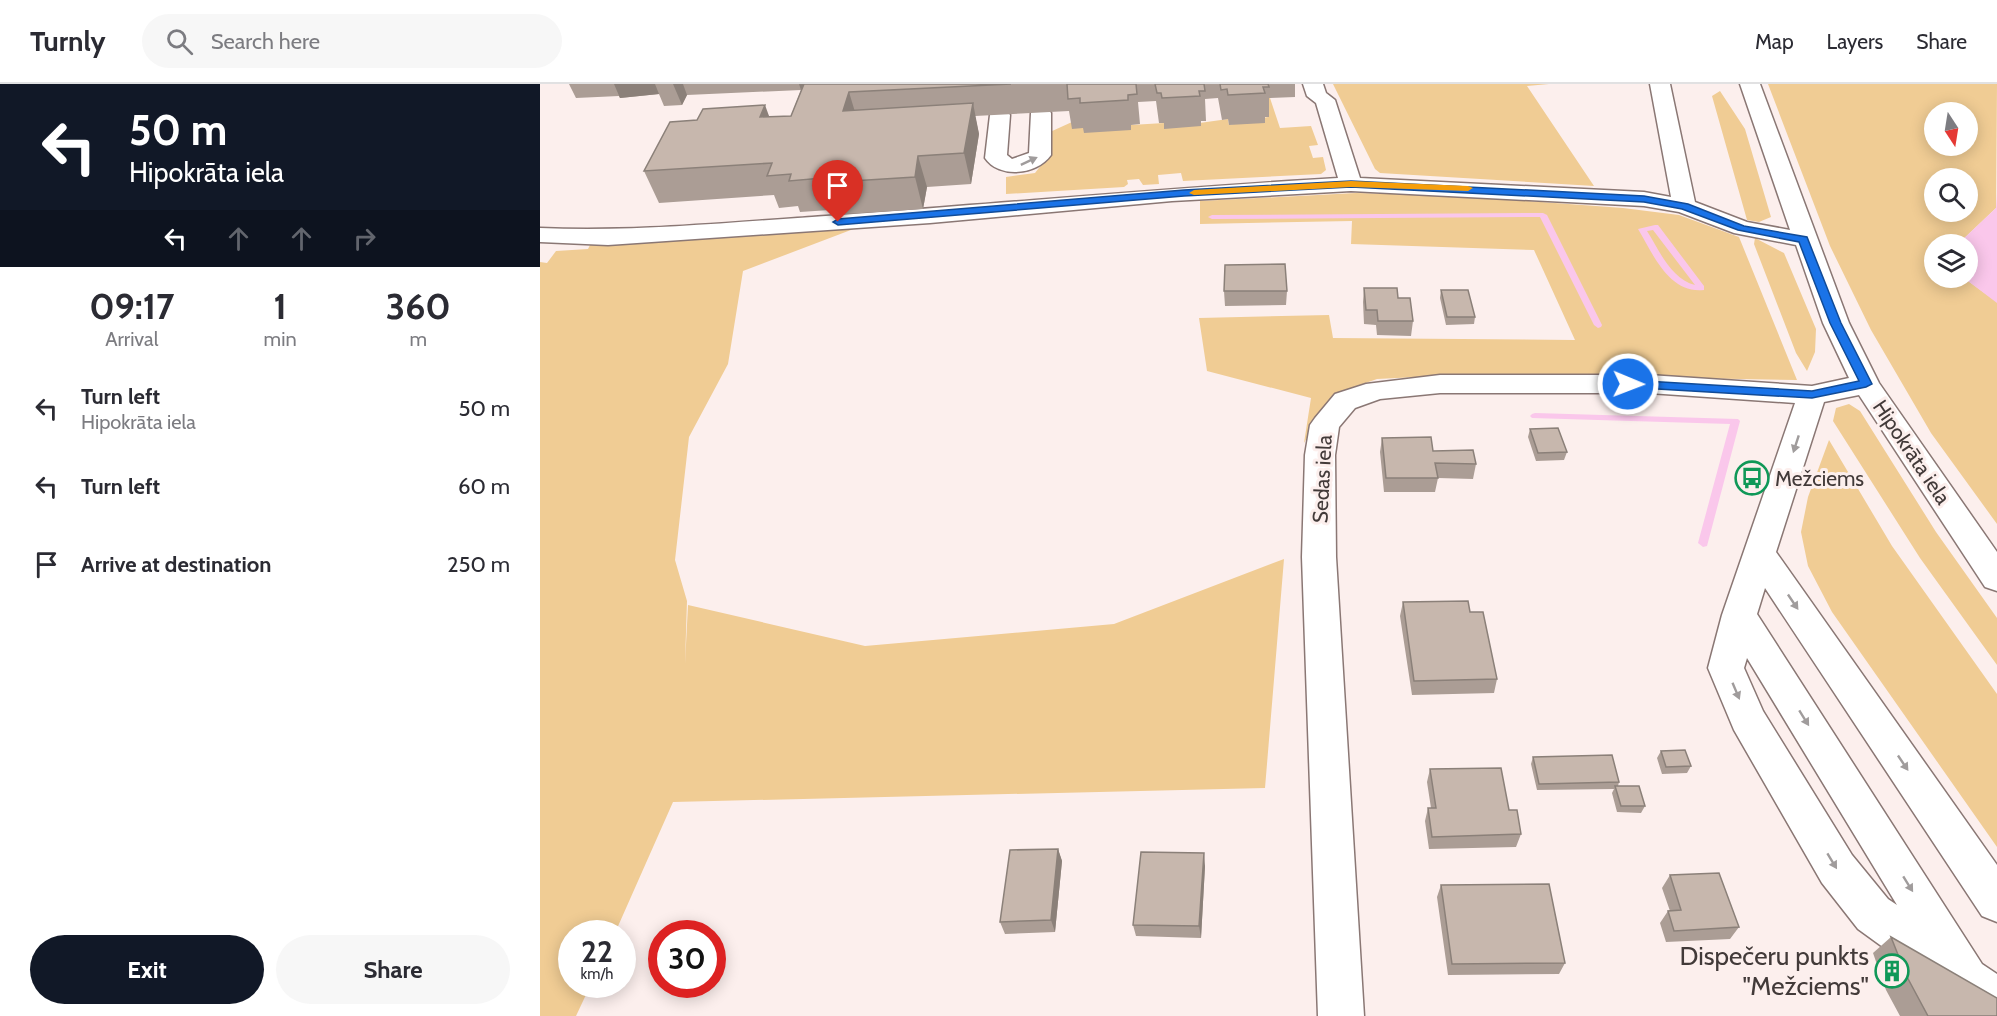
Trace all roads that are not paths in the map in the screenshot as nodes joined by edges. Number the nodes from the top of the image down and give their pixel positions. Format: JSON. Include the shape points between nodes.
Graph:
{"nodes":[{"id":1,"x":1313,"y":84,"type":"edge"},
{"id":2,"x":1660,"y":84,"type":"edge"},
{"id":3,"x":1750,"y":84,"type":"edge"},
{"id":4,"x":1041,"y":113,"type":"dead end"},
{"id":5,"x":1000,"y":115,"type":"dead end"},
{"id":6,"x":1340,"y":148,"type":"junction"},
{"id":7,"x":1315,"y":150,"type":"dead end"},
{"id":8,"x":996,"y":158,"type":"junction"},
{"id":9,"x":1351,"y":184,"type":"junction"},
{"id":10,"x":1684,"y":206,"type":"junction"},
{"id":11,"x":994,"y":208,"type":"junction"},
{"id":12,"x":540,"y":235,"type":"edge"},
{"id":13,"x":1803,"y":239,"type":"junction"},
{"id":14,"x":1866,"y":384,"type":"junction"},
{"id":15,"x":1812,"y":395,"type":"junction"},
{"id":16,"x":1760,"y":554,"type":"junction"},
{"id":17,"x":1997,"y":578,"type":"edge"},
{"id":18,"x":1739,"y":615,"type":"junction"},
{"id":19,"x":1997,"y":901,"type":"edge"},
{"id":20,"x":1985,"y":995,"type":"edge"},
{"id":21,"x":1341,"y":1016,"type":"edge"}],
"edges":[{"from":1,"to":6,"type":"street","via":[[1317,96],[1325,100]]},
{"from":2,"to":10,"type":"street"},
{"from":3,"to":13,"type":"street","name":"Hipokrāta iela"},
{"from":8,"to":4,"type":"street","one_way":true,"via":[[1009,166],[1034,161],[1040,155]]},
{"from":5,"to":8,"type":"street"},
{"from":6,"to":7,"type":"street"},
{"from":6,"to":9,"type":"street"},
{"from":8,"to":11,"type":"street"},
{"from":9,"to":10,"type":"street","via":[[1644,199]]},
{"from":9,"to":11,"type":"street"},
{"from":10,"to":13,"type":"street","via":[[1742,228]]},
{"from":11,"to":12,"type":"street","via":[[608,238]]},
{"from":13,"to":14,"type":"street","name":"Hipokrāta iela","via":[[1836,323]]},
{"from":14,"to":15,"type":"street","name":"Sedas iela"},
{"from":14,"to":17,"type":"street","name":"Hipokrāta iela"},
{"from":15,"to":16,"type":"street","one_way":true},
{"from":15,"to":21,"type":"street","name":"Sedas iela","via":[[1649,384],[1440,384],[1376,390],[1345,401],[1325,425],[1320,455],[1319,557]]},
{"from":16,"to":18,"type":"street"},
{"from":16,"to":19,"type":"street","one_way":true},
{"from":18,"to":20,"type":"street","one_way":true},
{"from":18,"to":20,"type":"street","one_way":true,"via":[[1726,668],[1748,719],[1837,869],[1873,914]]}]}
